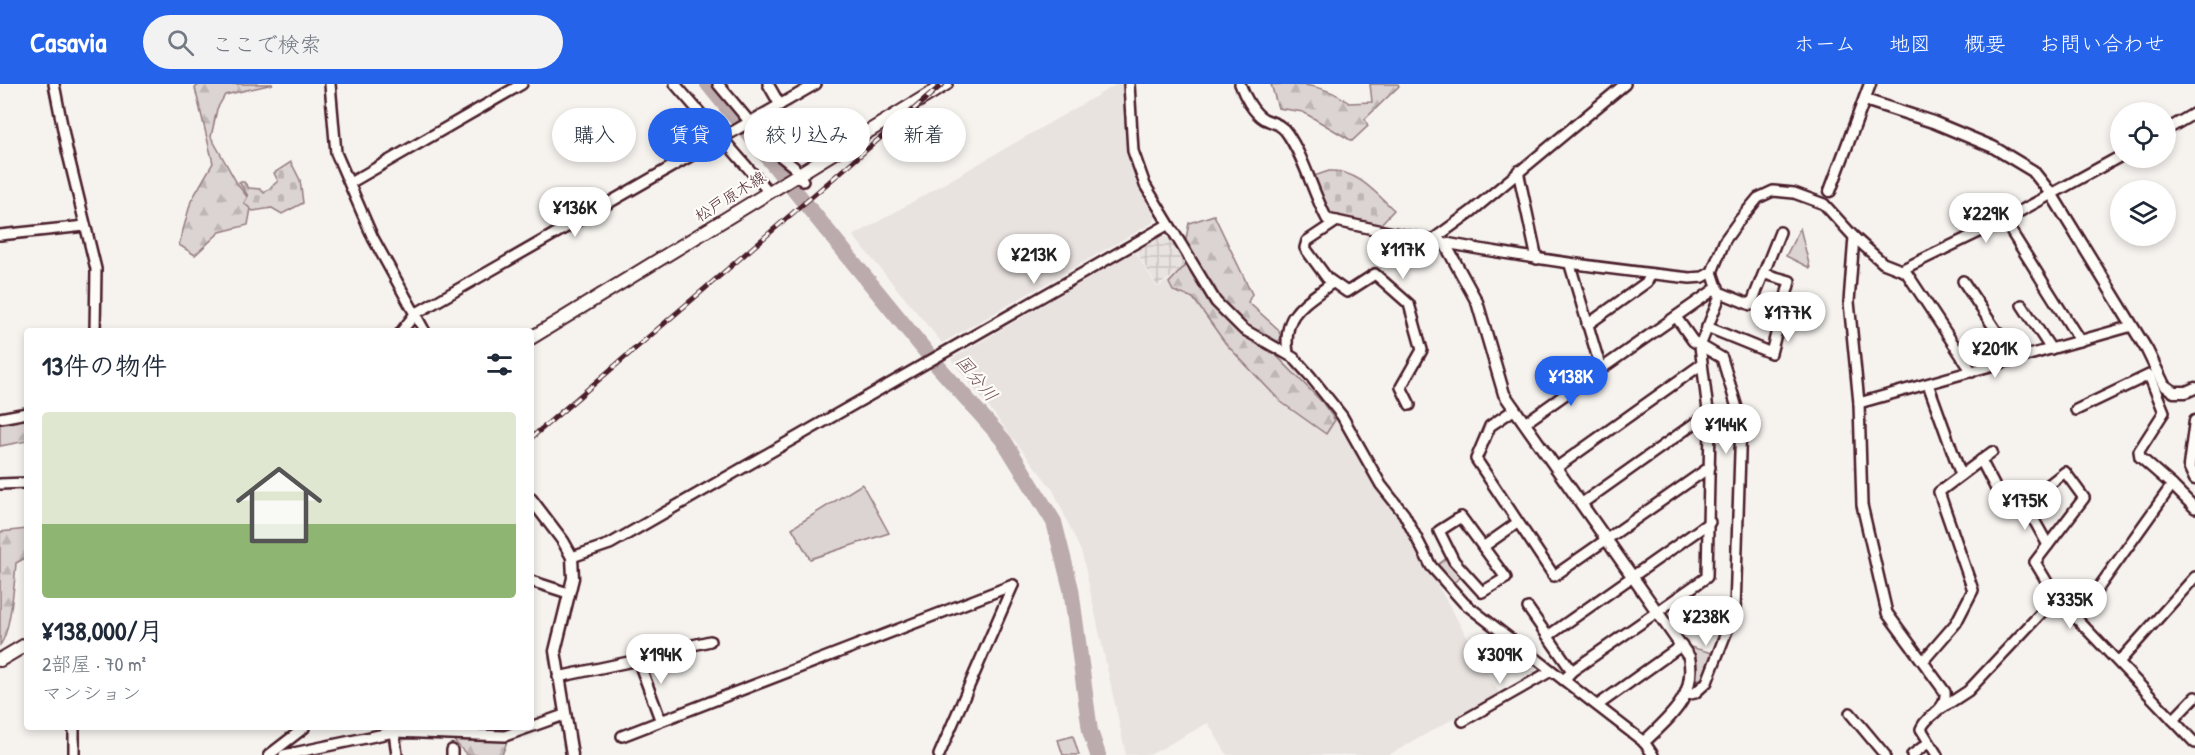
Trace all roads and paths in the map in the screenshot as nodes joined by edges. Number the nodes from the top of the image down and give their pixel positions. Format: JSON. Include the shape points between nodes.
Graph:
{"nodes":[{"id":1,"x":54,"y":84,"type":"edge"},
{"id":2,"x":330,"y":84,"type":"edge"},
{"id":3,"x":522,"y":84,"type":"edge"},
{"id":4,"x":675,"y":84,"type":"edge"},
{"id":5,"x":718,"y":84,"type":"edge"},
{"id":6,"x":768,"y":84,"type":"edge"},
{"id":7,"x":816,"y":84,"type":"edge"},
{"id":8,"x":946,"y":84,"type":"edge"},
{"id":9,"x":1129,"y":84,"type":"edge"},
{"id":10,"x":1240,"y":84,"type":"edge"},
{"id":11,"x":1625,"y":84,"type":"edge"},
{"id":12,"x":1870,"y":84,"type":"edge"},
{"id":13,"x":1865,"y":100,"type":"junction"},
{"id":14,"x":780,"y":105,"type":"junction"},
{"id":15,"x":696,"y":108,"type":"edge"},
{"id":16,"x":775,"y":108,"type":"edge"},
{"id":17,"x":2195,"y":113,"type":"edge"},
{"id":18,"x":744,"y":115,"type":"edge"},
{"id":19,"x":2176,"y":124,"type":"edge"},
{"id":20,"x":732,"y":149,"type":"edge"},
{"id":21,"x":680,"y":162,"type":"edge"},
{"id":22,"x":788,"y":162,"type":"edge"},
{"id":23,"x":2110,"y":162,"type":"edge"},
{"id":24,"x":1518,"y":171,"type":"junction"},
{"id":25,"x":801,"y":177,"type":"junction"},
{"id":26,"x":350,"y":183,"type":"junction"},
{"id":27,"x":1830,"y":191,"type":"joint"},
{"id":28,"x":769,"y":192,"type":"junction"},
{"id":29,"x":2052,"y":195,"type":"junction"},
{"id":30,"x":1828,"y":207,"type":"junction"},
{"id":31,"x":2004,"y":220,"type":"junction"},
{"id":32,"x":1337,"y":221,"type":"junction"},
{"id":33,"x":1167,"y":225,"type":"junction"},
{"id":34,"x":85,"y":226,"type":"junction"},
{"id":35,"x":1780,"y":232,"type":"dead end"},
{"id":36,"x":0,"y":235,"type":"edge"},
{"id":37,"x":1854,"y":237,"type":"junction"},
{"id":38,"x":1431,"y":241,"type":"junction"},
{"id":39,"x":1445,"y":244,"type":"junction"},
{"id":40,"x":1537,"y":259,"type":"junction"},
{"id":41,"x":1570,"y":265,"type":"junction"},
{"id":42,"x":1901,"y":270,"type":"junction"},
{"id":43,"x":1712,"y":272,"type":"junction"},
{"id":44,"x":1651,"y":274,"type":"junction"},
{"id":45,"x":1765,"y":274,"type":"junction"},
{"id":46,"x":1963,"y":281,"type":"dead end"},
{"id":47,"x":1332,"y":283,"type":"junction"},
{"id":48,"x":1719,"y":290,"type":"junction"},
{"id":49,"x":2022,"y":305,"type":"dead end"},
{"id":50,"x":415,"y":314,"type":"junction"},
{"id":51,"x":1676,"y":317,"type":"junction"},
{"id":52,"x":1587,"y":325,"type":"junction"},
{"id":53,"x":2132,"y":326,"type":"junction"},
{"id":54,"x":1707,"y":327,"type":"junction"},
{"id":55,"x":95,"y":328,"type":"edge"},
{"id":56,"x":404,"y":328,"type":"edge"},
{"id":57,"x":423,"y":328,"type":"edge"},
{"id":58,"x":534,"y":336,"type":"edge"},
{"id":59,"x":2080,"y":341,"type":"junction"},
{"id":60,"x":1700,"y":345,"type":"junction"},
{"id":61,"x":2051,"y":349,"type":"junction"},
{"id":62,"x":1288,"y":354,"type":"junction"},
{"id":63,"x":2015,"y":359,"type":"junction"},
{"id":64,"x":1702,"y":364,"type":"junction"},
{"id":65,"x":1601,"y":369,"type":"junction"},
{"id":66,"x":1972,"y":372,"type":"junction"},
{"id":67,"x":2153,"y":373,"type":"junction"},
{"id":68,"x":1929,"y":384,"type":"junction"},
{"id":69,"x":2195,"y":388,"type":"edge"},
{"id":70,"x":1859,"y":404,"type":"junction"},
{"id":71,"x":1410,"y":405,"type":"dead end"},
{"id":72,"x":1515,"y":409,"type":"junction"},
{"id":73,"x":2076,"y":410,"type":"dead end"},
{"id":74,"x":1709,"y":413,"type":"junction"},
{"id":75,"x":24,"y":414,"type":"edge"},
{"id":76,"x":0,"y":418,"type":"edge"},
{"id":77,"x":2195,"y":421,"type":"edge"},
{"id":78,"x":1525,"y":423,"type":"junction"},
{"id":79,"x":1992,"y":452,"type":"dead end"},
{"id":80,"x":1981,"y":460,"type":"junction"},
{"id":81,"x":1710,"y":467,"type":"junction"},
{"id":82,"x":1556,"y":468,"type":"junction"},
{"id":83,"x":1961,"y":475,"type":"junction"},
{"id":84,"x":2195,"y":479,"type":"edge"},
{"id":85,"x":24,"y":483,"type":"edge"},
{"id":86,"x":0,"y":484,"type":"edge"},
{"id":87,"x":2172,"y":485,"type":"junction"},
{"id":88,"x":534,"y":503,"type":"edge"},
{"id":89,"x":1581,"y":504,"type":"junction"},
{"id":90,"x":2025,"y":504,"type":"junction"},
{"id":91,"x":2195,"y":508,"type":"edge"},
{"id":92,"x":1710,"y":522,"type":"junction"},
{"id":93,"x":1517,"y":523,"type":"junction"},
{"id":94,"x":1607,"y":540,"type":"junction"},
{"id":95,"x":2048,"y":545,"type":"junction"},
{"id":96,"x":1483,"y":547,"type":"junction"},
{"id":97,"x":572,"y":557,"type":"junction"},
{"id":98,"x":1633,"y":576,"type":"junction"},
{"id":99,"x":2195,"y":578,"type":"edge"},
{"id":100,"x":534,"y":583,"type":"edge"},
{"id":101,"x":568,"y":592,"type":"junction"},
{"id":102,"x":2056,"y":597,"type":"junction"},
{"id":103,"x":1528,"y":608,"type":"dead end"},
{"id":104,"x":1658,"y":611,"type":"junction"},
{"id":105,"x":2077,"y":618,"type":"junction"},
{"id":106,"x":1548,"y":636,"type":"junction"},
{"id":107,"x":710,"y":641,"type":"dead end"},
{"id":108,"x":1682,"y":645,"type":"junction"},
{"id":109,"x":24,"y":646,"type":"edge"},
{"id":110,"x":0,"y":660,"type":"edge"},
{"id":111,"x":638,"y":660,"type":"junction"},
{"id":112,"x":1924,"y":660,"type":"junction"},
{"id":113,"x":2118,"y":662,"type":"junction"},
{"id":114,"x":1551,"y":671,"type":"junction"},
{"id":115,"x":1572,"y":671,"type":"junction"},
{"id":116,"x":558,"y":677,"type":"junction"},
{"id":117,"x":1564,"y":680,"type":"junction"},
{"id":118,"x":1686,"y":695,"type":"junction"},
{"id":119,"x":2195,"y":698,"type":"edge"},
{"id":120,"x":1598,"y":705,"type":"junction"},
{"id":121,"x":1942,"y":708,"type":"junction"},
{"id":122,"x":1850,"y":713,"type":"dead end"},
{"id":123,"x":564,"y":715,"type":"junction"},
{"id":124,"x":660,"y":719,"type":"junction"},
{"id":125,"x":2173,"y":720,"type":"junction"},
{"id":126,"x":1463,"y":722,"type":"dead end"},
{"id":127,"x":534,"y":726,"type":"edge"},
{"id":128,"x":74,"y":730,"type":"edge"},
{"id":129,"x":301,"y":730,"type":"edge"},
{"id":130,"x":522,"y":730,"type":"edge"},
{"id":131,"x":393,"y":732,"type":"junction"},
{"id":132,"x":622,"y":736,"type":"dead end"},
{"id":133,"x":1644,"y":742,"type":"junction"},
{"id":134,"x":1928,"y":743,"type":"junction"},
{"id":135,"x":2195,"y":743,"type":"edge"},
{"id":136,"x":304,"y":753,"type":"edge"},
{"id":137,"x":74,"y":755,"type":"edge"},
{"id":138,"x":270,"y":755,"type":"edge"},
{"id":139,"x":284,"y":755,"type":"edge"},
{"id":140,"x":397,"y":755,"type":"edge"},
{"id":141,"x":572,"y":755,"type":"edge"},
{"id":142,"x":939,"y":755,"type":"edge"},
{"id":143,"x":1653,"y":755,"type":"edge"},
{"id":144,"x":1885,"y":755,"type":"edge"},
{"id":145,"x":1912,"y":755,"type":"edge"},
{"id":146,"x":1937,"y":755,"type":"edge"}],
"edges":[{"from":1,"to":34,"type":"street"},
{"from":2,"to":26,"type":"street","via":[[334,146]]},
{"from":3,"to":26,"type":"street"},
{"from":4,"to":15,"type":"street"},
{"from":5,"to":18,"type":"street"},
{"from":6,"to":14,"type":"street"},
{"from":7,"to":14,"type":"street"},
{"from":8,"to":25,"type":"main road","name":"松戸原木線"},
{"from":9,"to":33,"type":"street","via":[[1133,151],[1147,191]]},
{"from":10,"to":32,"type":"street","via":[[1260,115],[1286,131],[1299,152],[1321,208],[1328,219]]},
{"from":11,"to":24,"type":"street"},
{"from":12,"to":13,"type":"street"},
{"from":13,"to":27,"type":"street"},
{"from":13,"to":29,"type":"street","via":[[1934,122],[2008,154],[2033,171]]},
{"from":14,"to":16,"type":"street"},
{"from":17,"to":19,"type":"street"},
{"from":20,"to":28,"type":"street"},
{"from":21,"to":50,"type":"street"},
{"from":22,"to":25,"type":"street"},
{"from":23,"to":29,"type":"street"},
{"from":24,"to":38,"type":"street"},
{"from":24,"to":40,"type":"street"},
{"from":25,"to":28,"type":"main road","name":"松戸原木線"},
{"from":26,"to":50,"type":"street","via":[[373,238]]},
{"from":27,"to":30,"type":"street"},
{"from":28,"to":58,"type":"main road","name":"松戸原木線"},
{"from":29,"to":31,"type":"street"},
{"from":29,"to":53,"type":"street"},
{"from":30,"to":37,"type":"street"},
{"from":30,"to":43,"type":"street","via":[[1784,191],[1758,198],[1725,240]]},
{"from":31,"to":42,"type":"street"},
{"from":31,"to":59,"type":"street"},
{"from":32,"to":38,"type":"street"},
{"from":32,"to":47,"type":"street","via":[[1307,241],[1305,248]]},
{"from":33,"to":62,"type":"street","via":[[1230,318]]},
{"from":33,"to":97,"type":"street","via":[[610,544]]},
{"from":34,"to":36,"type":"street"},
{"from":34,"to":55,"type":"street","via":[[96,268]]},
{"from":35,"to":45,"type":"street"},
{"from":37,"to":42,"type":"street","via":[[1883,263]]},
{"from":37,"to":70,"type":"street","via":[[1849,302]]},
{"from":38,"to":39,"type":"street"},
{"from":39,"to":40,"type":"street"},
{"from":39,"to":72,"type":"street","via":[[1477,302],[1502,388]]},
{"from":40,"to":41,"type":"street"},
{"from":41,"to":44,"type":"street"},
{"from":41,"to":52,"type":"street"},
{"from":42,"to":66,"type":"street"},
{"from":43,"to":44,"type":"street","via":[[1690,278]]},
{"from":43,"to":48,"type":"street"},
{"from":44,"to":52,"type":"street","via":[[1647,282]]},
{"from":45,"to":48,"type":"street","via":[[1751,305]]},
{"from":45,"to":54,"type":"street","via":[[1790,281],[1771,353]]},
{"from":46,"to":63,"type":"street"},
{"from":47,"to":62,"type":"street","via":[[1291,318],[1286,338]]},
{"from":47,"to":71,"type":"street","via":[[1350,292],[1375,274],[1409,304],[1422,350],[1401,387]]},
{"from":48,"to":51,"type":"street"},
{"from":48,"to":54,"type":"street"},
{"from":49,"to":61,"type":"street"},
{"from":50,"to":56,"type":"street"},
{"from":50,"to":57,"type":"street"},
{"from":51,"to":60,"type":"street"},
{"from":51,"to":65,"type":"street"},
{"from":52,"to":65,"type":"street"},
{"from":53,"to":59,"type":"street"},
{"from":53,"to":67,"type":"street"},
{"from":54,"to":60,"type":"street"},
{"from":59,"to":61,"type":"street"},
{"from":60,"to":64,"type":"street"},
{"from":60,"to":118,"type":"street","via":[[1722,358],[1741,421],[1738,553],[1735,610],[1707,682],[1695,693]]},
{"from":61,"to":63,"type":"street"},
{"from":62,"to":114,"type":"street","via":[[1342,416],[1381,485],[1404,514],[1431,566],[1464,603]]},
{"from":63,"to":66,"type":"street"},
{"from":64,"to":74,"type":"street"},
{"from":64,"to":82,"type":"street"},
{"from":65,"to":78,"type":"street"},
{"from":66,"to":68,"type":"street"},
{"from":67,"to":69,"type":"street","via":[[2174,392]]},
{"from":67,"to":73,"type":"street"},
{"from":67,"to":87,"type":"street","via":[[2164,412],[2139,451],[2140,458]]},
{"from":68,"to":70,"type":"street"},
{"from":68,"to":83,"type":"street"},
{"from":70,"to":112,"type":"street","via":[[1859,490],[1880,589],[1892,622]]},
{"from":72,"to":78,"type":"street"},
{"from":72,"to":93,"type":"street","via":[[1490,426],[1476,459]]},
{"from":74,"to":81,"type":"street"},
{"from":74,"to":89,"type":"street"},
{"from":75,"to":76,"type":"street"},
{"from":77,"to":84,"type":"street","via":[[2189,465]]},
{"from":78,"to":82,"type":"street"},
{"from":79,"to":80,"type":"street"},
{"from":80,"to":83,"type":"street"},
{"from":80,"to":90,"type":"street","via":[[1996,489],[2015,511]]},
{"from":81,"to":92,"type":"street"},
{"from":81,"to":94,"type":"street"},
{"from":82,"to":89,"type":"street"},
{"from":83,"to":112,"type":"street","via":[[1939,492],[1973,590],[1956,623]]},
{"from":85,"to":86,"type":"street"},
{"from":87,"to":91,"type":"street"},
{"from":87,"to":105,"type":"street"},
{"from":88,"to":97,"type":"street"},
{"from":89,"to":94,"type":"street"},
{"from":90,"to":95,"type":"street"},
{"from":90,"to":95,"type":"street","via":[[2065,472],[2084,498]]},
{"from":92,"to":98,"type":"street"},
{"from":92,"to":104,"type":"street","via":[[1707,577]]},
{"from":93,"to":94,"type":"street","via":[[1554,576]]},
{"from":93,"to":96,"type":"street"},
{"from":94,"to":98,"type":"street"},
{"from":95,"to":102,"type":"street","via":[[2035,562]]},
{"from":96,"to":96,"type":"street","via":[[1506,578],[1482,592],[1454,561],[1438,531],[1461,517]]},
{"from":97,"to":101,"type":"street","via":[[573,578]]},
{"from":98,"to":104,"type":"street"},
{"from":98,"to":106,"type":"street"},
{"from":99,"to":113,"type":"street"},
{"from":100,"to":101,"type":"street"},
{"from":101,"to":116,"type":"street","via":[[556,642]]},
{"from":102,"to":105,"type":"street"},
{"from":102,"to":121,"type":"street","via":[[1968,691]]},
{"from":103,"to":106,"type":"street"},
{"from":104,"to":108,"type":"street"},
{"from":104,"to":115,"type":"street"},
{"from":105,"to":113,"type":"street"},
{"from":106,"to":115,"type":"street"},
{"from":107,"to":111,"type":"street"},
{"from":108,"to":118,"type":"street","via":[[1691,667]]},
{"from":108,"to":120,"type":"street"},
{"from":109,"to":110,"type":"main road"},
{"from":111,"to":116,"type":"street"},
{"from":111,"to":124,"type":"street"},
{"from":112,"to":121,"type":"street","via":[[1942,685]]},
{"from":113,"to":125,"type":"street"},
{"from":114,"to":117,"type":"street"},
{"from":114,"to":126,"type":"street"},
{"from":115,"to":117,"type":"street"},
{"from":116,"to":123,"type":"street"},
{"from":117,"to":120,"type":"street"},
{"from":118,"to":133,"type":"street","via":[[1676,712]]},
{"from":119,"to":125,"type":"street"},
{"from":120,"to":133,"type":"street"},
{"from":121,"to":134,"type":"street","via":[[1921,729]]},
{"from":122,"to":144,"type":"street"},
{"from":123,"to":127,"type":"street"},
{"from":123,"to":141,"type":"street"},
{"from":124,"to":132,"type":"street"},
{"from":124,"to":142,"type":"street","via":[[1013,585]]},
{"from":125,"to":135,"type":"street"},
{"from":128,"to":137,"type":"street"},
{"from":129,"to":138,"type":"street"},
{"from":130,"to":131,"type":"street","via":[[505,736]]},
{"from":131,"to":136,"type":"street"},
{"from":131,"to":140,"type":"street"},
{"from":133,"to":143,"type":"street"},
{"from":134,"to":145,"type":"street"},
{"from":134,"to":146,"type":"street"},
{"from":136,"to":139,"type":"street"}]}
